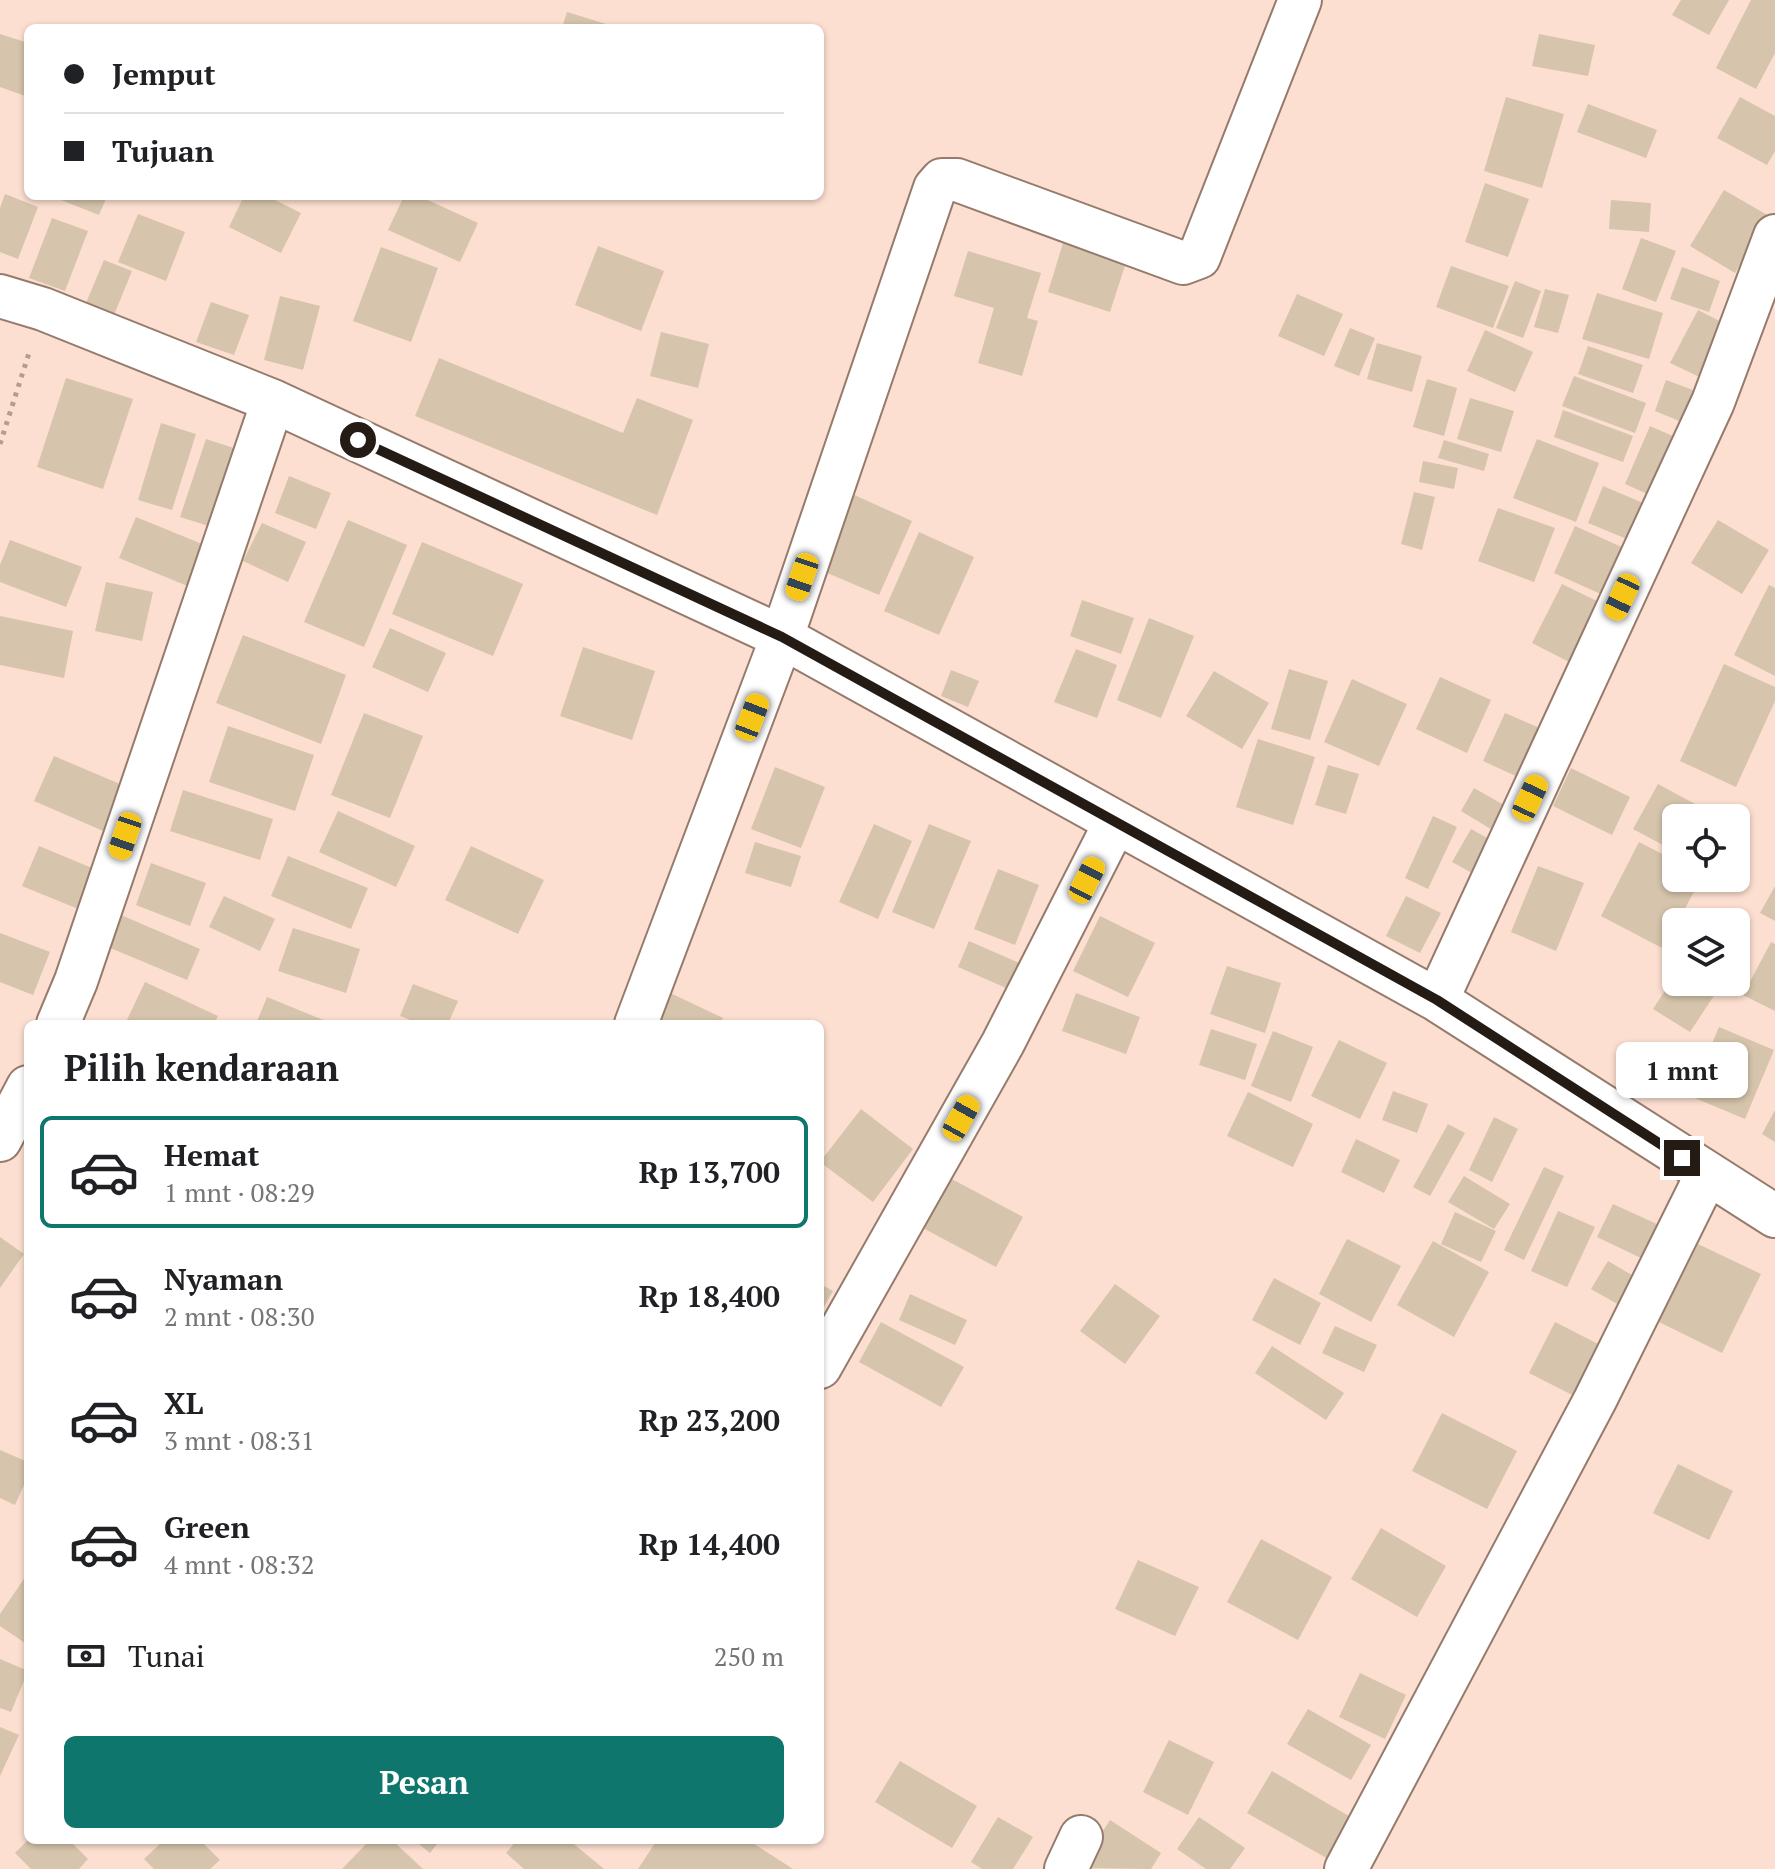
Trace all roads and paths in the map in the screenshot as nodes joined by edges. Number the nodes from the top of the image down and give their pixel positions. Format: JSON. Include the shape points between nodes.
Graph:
{"nodes":[{"id":1,"x":1300,"y":0,"type":"edge"},
{"id":2,"x":1775,"y":236,"type":"edge"},
{"id":3,"x":0,"y":296,"type":"edge"},
{"id":4,"x":43,"y":309,"type":"junction"},
{"id":5,"x":273,"y":401,"type":"junction"},
{"id":6,"x":0,"y":444,"type":"edge"},
{"id":7,"x":782,"y":637,"type":"junction"},
{"id":8,"x":1115,"y":823,"type":"junction"},
{"id":9,"x":1437,"y":1000,"type":"junction"},
{"id":10,"x":60,"y":1020,"type":"edge"},
{"id":11,"x":638,"y":1020,"type":"edge"},
{"id":12,"x":24,"y":1095,"type":"edge"},
{"id":13,"x":0,"y":1140,"type":"edge"},
{"id":14,"x":1707,"y":1174,"type":"junction"},
{"id":15,"x":1775,"y":1216,"type":"edge"},
{"id":16,"x":824,"y":1360,"type":"edge"},
{"id":17,"x":1346,"y":1869,"type":"edge"}],
"edges":[{"from":1,"to":7,"type":"street","via":[[1199,257],[1183,263],[957,180],[942,180],[935,188]]},
{"from":2,"to":9,"type":"street","via":[[1713,402]]},
{"from":3,"to":4,"type":"street"},
{"from":4,"to":5,"type":"street"},
{"from":4,"to":6,"type":"path"},
{"from":5,"to":7,"type":"street"},
{"from":5,"to":10,"type":"street"},
{"from":7,"to":8,"type":"street"},
{"from":7,"to":11,"type":"street"},
{"from":8,"to":9,"type":"street"},
{"from":8,"to":16,"type":"street","via":[[1003,1043]]},
{"from":9,"to":14,"type":"street"},
{"from":12,"to":13,"type":"street"},
{"from":14,"to":15,"type":"street"},
{"from":14,"to":17,"type":"street","via":[[1595,1400]]}]}
